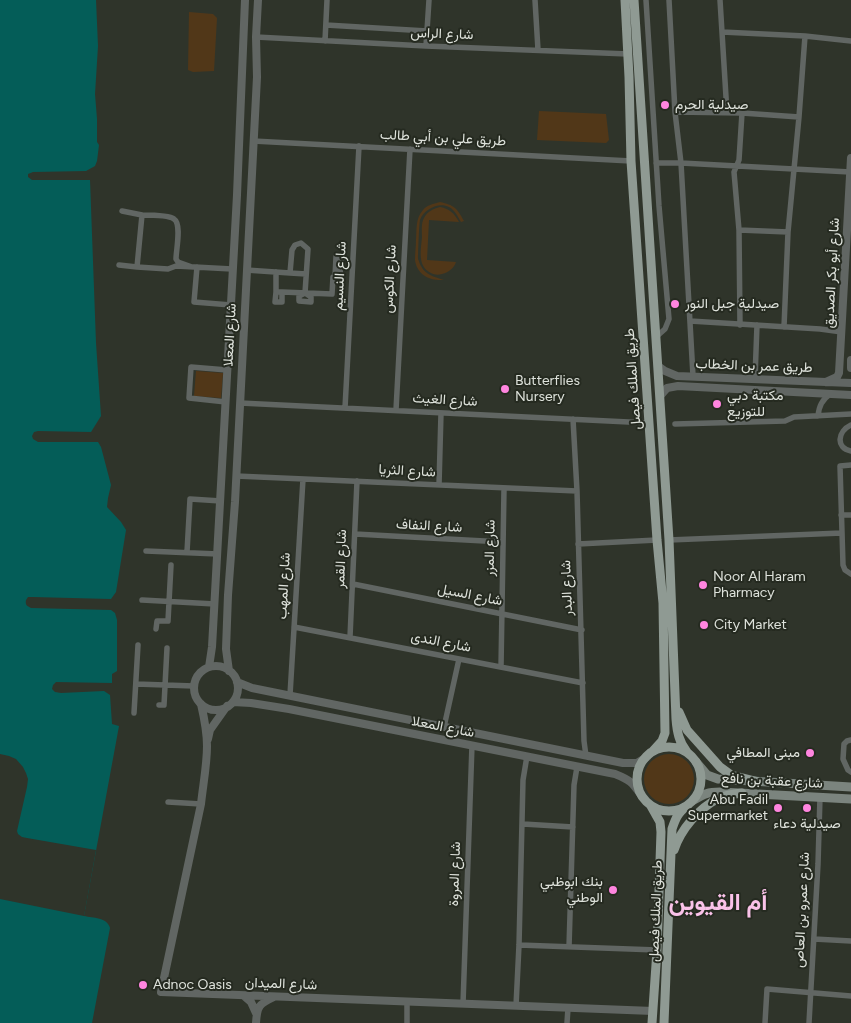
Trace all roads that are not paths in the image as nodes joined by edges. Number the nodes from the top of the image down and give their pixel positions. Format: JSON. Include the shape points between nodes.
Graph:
{"nodes":[{"id":1,"x":245,"y":0,"type":"edge"},
{"id":2,"x":258,"y":0,"type":"edge"},
{"id":3,"x":328,"y":0,"type":"edge"},
{"id":4,"x":428,"y":0,"type":"edge"},
{"id":5,"x":535,"y":0,"type":"edge"},
{"id":6,"x":625,"y":0,"type":"edge"},
{"id":7,"x":634,"y":0,"type":"edge"},
{"id":8,"x":646,"y":0,"type":"edge"},
{"id":9,"x":669,"y":0,"type":"edge"},
{"id":10,"x":720,"y":0,"type":"edge"},
{"id":11,"x":326,"y":25,"type":"junction"},
{"id":12,"x":427,"y":31,"type":"junction"},
{"id":13,"x":722,"y":32,"type":"junction"},
{"id":14,"x":805,"y":36,"type":"junction"},
{"id":15,"x":256,"y":37,"type":"junction"},
{"id":16,"x":325,"y":41,"type":"junction"},
{"id":17,"x":851,"y":41,"type":"edge"},
{"id":18,"x":426,"y":46,"type":"junction"},
{"id":19,"x":538,"y":50,"type":"junction"},
{"id":20,"x":628,"y":54,"type":"junction"},
{"id":21,"x":676,"y":112,"type":"junction"},
{"id":22,"x":727,"y":113,"type":"junction"},
{"id":23,"x":742,"y":113,"type":"junction"},
{"id":24,"x":799,"y":117,"type":"junction"},
{"id":25,"x":239,"y":140,"type":"junction"},
{"id":26,"x":253,"y":141,"type":"junction"},
{"id":27,"x":359,"y":146,"type":"junction"},
{"id":28,"x":410,"y":149,"type":"junction"},
{"id":29,"x":644,"y":149,"type":"junction"},
{"id":30,"x":851,"y":158,"type":"edge"},
{"id":31,"x":632,"y":161,"type":"junction"},
{"id":32,"x":681,"y":162,"type":"junction"},
{"id":33,"x":656,"y":163,"type":"junction"},
{"id":34,"x":736,"y":166,"type":"junction"},
{"id":35,"x":794,"y":169,"type":"junction"},
{"id":36,"x":850,"y":172,"type":"edge"},
{"id":37,"x":249,"y":208,"type":"junction"},
{"id":38,"x":122,"y":211,"type":"dead end"},
{"id":39,"x":848,"y":213,"type":"junction"},
{"id":40,"x":142,"y":215,"type":"junction"},
{"id":41,"x":739,"y":230,"type":"junction"},
{"id":42,"x":788,"y":232,"type":"junction"},
{"id":43,"x":851,"y":262,"type":"edge"},
{"id":44,"x":119,"y":265,"type":"dead end"},
{"id":45,"x":137,"y":267,"type":"junction"},
{"id":46,"x":194,"y":267,"type":"junction"},
{"id":47,"x":232,"y":269,"type":"junction"},
{"id":48,"x":246,"y":270,"type":"junction"},
{"id":49,"x":276,"y":272,"type":"junction"},
{"id":50,"x":290,"y":273,"type":"junction"},
{"id":51,"x":306,"y":274,"type":"junction"},
{"id":52,"x":335,"y":277,"type":"dead end"},
{"id":53,"x":305,"y":293,"type":"junction"},
{"id":54,"x":231,"y":304,"type":"junction"},
{"id":55,"x":690,"y":321,"type":"junction"},
{"id":56,"x":740,"y":325,"type":"junction"},
{"id":57,"x":757,"y":325,"type":"junction"},
{"id":58,"x":784,"y":327,"type":"junction"},
{"id":59,"x":842,"y":332,"type":"junction"},
{"id":60,"x":656,"y":337,"type":"junction"},
{"id":61,"x":851,"y":360,"type":"edge"},
{"id":62,"x":658,"y":366,"type":"junction"},
{"id":63,"x":851,"y":368,"type":"edge"},
{"id":64,"x":227,"y":370,"type":"junction"},
{"id":65,"x":693,"y":376,"type":"junction"},
{"id":66,"x":737,"y":378,"type":"junction"},
{"id":67,"x":755,"y":378,"type":"junction"},
{"id":68,"x":826,"y":382,"type":"junction"},
{"id":69,"x":851,"y":383,"type":"edge"},
{"id":70,"x":737,"y":389,"type":"junction"},
{"id":71,"x":812,"y":394,"type":"junction"},
{"id":72,"x":830,"y":394,"type":"junction"},
{"id":73,"x":660,"y":396,"type":"junction"},
{"id":74,"x":851,"y":396,"type":"edge"},
{"id":75,"x":226,"y":402,"type":"junction"},
{"id":76,"x":240,"y":402,"type":"junction"},
{"id":77,"x":345,"y":408,"type":"junction"},
{"id":78,"x":819,"y":408,"type":"junction"},
{"id":79,"x":396,"y":410,"type":"junction"},
{"id":80,"x":441,"y":412,"type":"junction"},
{"id":81,"x":851,"y":414,"type":"edge"},
{"id":82,"x":818,"y":416,"type":"junction"},
{"id":83,"x":573,"y":419,"type":"junction"},
{"id":84,"x":649,"y":423,"type":"junction"},
{"id":85,"x":675,"y":424,"type":"dead end"},
{"id":86,"x":851,"y":425,"type":"edge"},
{"id":87,"x":850,"y":452,"type":"edge"},
{"id":88,"x":851,"y":465,"type":"edge"},
{"id":89,"x":236,"y":476,"type":"junction"},
{"id":90,"x":302,"y":479,"type":"junction"},
{"id":91,"x":357,"y":482,"type":"junction"},
{"id":92,"x":439,"y":485,"type":"junction"},
{"id":93,"x":504,"y":489,"type":"junction"},
{"id":94,"x":577,"y":492,"type":"junction"},
{"id":95,"x":221,"y":501,"type":"junction"},
{"id":96,"x":841,"y":515,"type":"junction"},
{"id":97,"x":851,"y":515,"type":"edge"},
{"id":98,"x":842,"y":533,"type":"junction"},
{"id":99,"x":354,"y":534,"type":"junction"},
{"id":100,"x":657,"y":540,"type":"junction"},
{"id":101,"x":669,"y":540,"type":"junction"},
{"id":102,"x":503,"y":542,"type":"junction"},
{"id":103,"x":578,"y":544,"type":"junction"},
{"id":104,"x":146,"y":551,"type":"dead end"},
{"id":105,"x":188,"y":552,"type":"junction"},
{"id":106,"x":218,"y":554,"type":"junction"},
{"id":107,"x":171,"y":565,"type":"dead end"},
{"id":108,"x":851,"y":574,"type":"edge"},
{"id":109,"x":352,"y":584,"type":"junction"},
{"id":110,"x":142,"y":600,"type":"dead end"},
{"id":111,"x":169,"y":602,"type":"junction"},
{"id":112,"x":215,"y":604,"type":"junction"},
{"id":113,"x":502,"y":614,"type":"junction"},
{"id":114,"x":294,"y":627,"type":"junction"},
{"id":115,"x":156,"y":628,"type":"dead end"},
{"id":116,"x":582,"y":630,"type":"junction"},
{"id":117,"x":350,"y":637,"type":"junction"},
{"id":118,"x":138,"y":645,"type":"dead end"},
{"id":119,"x":167,"y":648,"type":"dead end"},
{"id":120,"x":459,"y":658,"type":"junction"},
{"id":121,"x":209,"y":667,"type":"junction"},
{"id":122,"x":501,"y":667,"type":"junction"},
{"id":123,"x":229,"y":671,"type":"junction"},
{"id":124,"x":237,"y":682,"type":"junction"},
{"id":125,"x":583,"y":683,"type":"junction"},
{"id":126,"x":136,"y":684,"type":"junction"},
{"id":127,"x":165,"y":685,"type":"junction"},
{"id":128,"x":194,"y":686,"type":"junction"},
{"id":129,"x":290,"y":695,"type":"junction"},
{"id":130,"x":676,"y":702,"type":"junction"},
{"id":131,"x":200,"y":704,"type":"junction"},
{"id":132,"x":230,"y":704,"type":"junction"},
{"id":133,"x":159,"y":705,"type":"dead end"},
{"id":134,"x":134,"y":713,"type":"dead end"},
{"id":135,"x":444,"y":727,"type":"junction"},
{"id":136,"x":851,"y":740,"type":"edge"},
{"id":137,"x":207,"y":744,"type":"junction"},
{"id":138,"x":472,"y":745,"type":"junction"},
{"id":139,"x":687,"y":752,"type":"junction"},
{"id":140,"x":649,"y":754,"type":"junction"},
{"id":141,"x":526,"y":756,"type":"junction"},
{"id":142,"x":586,"y":756,"type":"junction"},
{"id":143,"x":696,"y":762,"type":"junction"},
{"id":144,"x":577,"y":767,"type":"junction"},
{"id":145,"x":851,"y":772,"type":"edge"},
{"id":146,"x":759,"y":782,"type":"junction"},
{"id":147,"x":818,"y":785,"type":"junction"},
{"id":148,"x":851,"y":787,"type":"edge"},
{"id":149,"x":742,"y":793,"type":"junction"},
{"id":150,"x":641,"y":795,"type":"junction"},
{"id":151,"x":819,"y":797,"type":"junction"},
{"id":152,"x":851,"y":799,"type":"edge"},
{"id":153,"x":168,"y":802,"type":"dead end"},
{"id":154,"x":691,"y":802,"type":"junction"},
{"id":155,"x":201,"y":804,"type":"junction"},
{"id":156,"x":651,"y":806,"type":"junction"},
{"id":157,"x":523,"y":824,"type":"junction"},
{"id":158,"x":573,"y":827,"type":"junction"},
{"id":159,"x":672,"y":860,"type":"junction"},
{"id":160,"x":814,"y":939,"type":"junction"},
{"id":161,"x":851,"y":942,"type":"edge"},
{"id":162,"x":519,"y":945,"type":"junction"},
{"id":163,"x":569,"y":947,"type":"junction"},
{"id":164,"x":657,"y":950,"type":"junction"},
{"id":165,"x":810,"y":993,"type":"junction"},
{"id":166,"x":244,"y":996,"type":"junction"},
{"id":167,"x":276,"y":996,"type":"junction"},
{"id":168,"x":851,"y":996,"type":"edge"},
{"id":169,"x":407,"y":1002,"type":"junction"},
{"id":170,"x":462,"y":1004,"type":"junction"},
{"id":171,"x":516,"y":1006,"type":"junction"},
{"id":172,"x":568,"y":1008,"type":"junction"},
{"id":173,"x":653,"y":1011,"type":"junction"},
{"id":174,"x":256,"y":1013,"type":"junction"},
{"id":175,"x":256,"y":1023,"type":"edge"},
{"id":176,"x":407,"y":1023,"type":"edge"},
{"id":177,"x":567,"y":1023,"type":"edge"},
{"id":178,"x":652,"y":1023,"type":"edge"},
{"id":179,"x":664,"y":1023,"type":"edge"},
{"id":180,"x":765,"y":1023,"type":"edge"},
{"id":181,"x":809,"y":1023,"type":"edge"}],
"edges":[{"from":1,"to":25,"type":"street","name":"شارع المعلا"},
{"from":2,"to":15,"type":"street","name":"شارع المعلا"},
{"from":3,"to":11,"type":"street"},
{"from":4,"to":12,"type":"street"},
{"from":5,"to":19,"type":"street"},
{"from":6,"to":20,"type":"main road","name":"طريق الملك فيصل"},
{"from":7,"to":29,"type":"main road","name":"طريق الملك فيصل"},
{"from":8,"to":33,"type":"street"},
{"from":9,"to":21,"type":"street"},
{"from":10,"to":13,"type":"street"},
{"from":11,"to":12,"type":"street"},
{"from":11,"to":16,"type":"street"},
{"from":12,"to":18,"type":"street"},
{"from":13,"to":14,"type":"street"},
{"from":13,"to":22,"type":"street"},
{"from":14,"to":17,"type":"street"},
{"from":14,"to":24,"type":"street"},
{"from":15,"to":16,"type":"street","name":"شارع الراس"},
{"from":15,"to":26,"type":"street","name":"شارع المعلا"},
{"from":16,"to":18,"type":"street","name":"شارع الراس"},
{"from":18,"to":19,"type":"street","name":"شارع الراس"},
{"from":19,"to":20,"type":"street","name":"شارع الراس"},
{"from":20,"to":29,"type":"main road","via":[[634,58]]},
{"from":20,"to":31,"type":"main road","name":"طريق الملك فيصل"},
{"from":21,"to":22,"type":"street"},
{"from":21,"to":32,"type":"street"},
{"from":22,"to":23,"type":"street"},
{"from":23,"to":24,"type":"street"},
{"from":23,"to":34,"type":"street"},
{"from":24,"to":35,"type":"street"},
{"from":25,"to":37,"type":"street","via":[[242,151],[239,207],[243,212]]},
{"from":25,"to":47,"type":"street","name":"شارع المعلا"},
{"from":26,"to":27,"type":"street","name":"طريق علي بن أبي طالب"},
{"from":26,"to":37,"type":"street","name":"شارع المعلا"},
{"from":27,"to":28,"type":"street","name":"طريق علي بن أبي طالب"},
{"from":27,"to":77,"type":"street","name":"شارع النسيم"},
{"from":28,"to":31,"type":"street","name":"طريق علي بن أبي طالب"},
{"from":28,"to":79,"type":"street","name":"شارع الكوس"},
{"from":29,"to":60,"type":"main road","name":"طريق الملك فيصل"},
{"from":30,"to":36,"type":"street","name":"شارع أبو بكر الصديق"},
{"from":31,"to":84,"type":"main road","name":"طريق الملك فيصل"},
{"from":32,"to":33,"type":"street"},
{"from":32,"to":34,"type":"street"},
{"from":32,"to":55,"type":"street"},
{"from":33,"to":60,"type":"street","via":[[669,319],[665,329]]},
{"from":34,"to":35,"type":"street"},
{"from":34,"to":41,"type":"street"},
{"from":35,"to":36,"type":"street"},
{"from":35,"to":42,"type":"street"},
{"from":36,"to":39,"type":"street","name":"شارع أبو بكر الصديق"},
{"from":37,"to":48,"type":"street","name":"شارع المعلا"},
{"from":38,"to":40,"type":"street"},
{"from":39,"to":43,"type":"street"},
{"from":39,"to":59,"type":"street","name":"شارع أبو بكر الصديق"},
{"from":40,"to":45,"type":"street"},
{"from":40,"to":46,"type":"street","via":[[177,221],[176,259]]},
{"from":41,"to":42,"type":"street"},
{"from":41,"to":56,"type":"street"},
{"from":42,"to":58,"type":"street"},
{"from":44,"to":45,"type":"street"},
{"from":45,"to":46,"type":"street"},
{"from":46,"to":47,"type":"street"},
{"from":46,"to":54,"type":"street","via":[[194,302]]},
{"from":47,"to":48,"type":"street"},
{"from":47,"to":54,"type":"street","name":"شارع المعلا"},
{"from":48,"to":49,"type":"street"},
{"from":48,"to":76,"type":"street","name":"شارع المعلا"},
{"from":49,"to":50,"type":"street"},
{"from":49,"to":53,"type":"street","via":[[279,292]]},
{"from":50,"to":51,"type":"street"},
{"from":50,"to":51,"type":"street","via":[[292,250],[301,243],[308,249]]},
{"from":51,"to":53,"type":"street"},
{"from":52,"to":53,"type":"street","via":[[332,294]]},
{"from":54,"to":64,"type":"street","name":"شارع المعلا"},
{"from":55,"to":56,"type":"street"},
{"from":55,"to":65,"type":"street"},
{"from":56,"to":57,"type":"street"},
{"from":57,"to":58,"type":"street"},
{"from":57,"to":67,"type":"street"},
{"from":58,"to":59,"type":"street"},
{"from":59,"to":68,"type":"street","name":"شارع أبو بكر الصديق","via":[[840,373]]},
{"from":60,"to":62,"type":"main road","name":"طريق الملك فيصل"},
{"from":61,"to":63,"type":"street"},
{"from":62,"to":65,"type":"street","name":"طريق عمر بن الخطاب","via":[[673,375]]},
{"from":62,"to":73,"type":"main road","name":"طريق الملك فيصل"},
{"from":64,"to":75,"type":"street","name":"شارع المعلا"},
{"from":64,"to":75,"type":"street","via":[[191,367],[189,398]]},
{"from":65,"to":66,"type":"street","name":"طريق عمر بن الخطاب"},
{"from":66,"to":67,"type":"street","name":"طريق عمر بن الخطاب"},
{"from":66,"to":70,"type":"street","via":[[734,382]]},
{"from":67,"to":68,"type":"street","name":"طريق عمر بن الخطاب"},
{"from":68,"to":69,"type":"street","name":"طريق عمر بن الخطاب"},
{"from":70,"to":71,"type":"street","name":"طريق عمر بن الخطاب"},
{"from":70,"to":73,"type":"street","name":"طريق عمر بن الخطاب","via":[[674,386]]},
{"from":71,"to":72,"type":"street","name":"طريق عمر بن الخطاب"},
{"from":71,"to":78,"type":"street"},
{"from":72,"to":74,"type":"street","name":"طريق عمر بن الخطاب"},
{"from":72,"to":78,"type":"street"},
{"from":73,"to":101,"type":"main road","name":"طريق الملك فيصل"},
{"from":75,"to":95,"type":"street","name":"شارع المعلا"},
{"from":76,"to":77,"type":"street","name":"شارع الغيث"},
{"from":76,"to":89,"type":"street","name":"شارع المعلا"},
{"from":77,"to":79,"type":"street","name":"شارع الغيث"},
{"from":78,"to":82,"type":"street"},
{"from":79,"to":80,"type":"street","name":"شارع الغيث"},
{"from":80,"to":83,"type":"street","name":"شارع الغيث"},
{"from":80,"to":92,"type":"street"},
{"from":81,"to":82,"type":"street"},
{"from":82,"to":85,"type":"street","via":[[793,417],[785,421]]},
{"from":83,"to":84,"type":"street","name":"شارع الغيث"},
{"from":83,"to":94,"type":"street","name":"شارع البدر"},
{"from":84,"to":100,"type":"main road","name":"طريق الملك فيصل"},
{"from":86,"to":87,"type":"street","via":[[843,430],[840,438]]},
{"from":88,"to":96,"type":"street","via":[[840,466]]},
{"from":89,"to":90,"type":"street","name":"شارع الثريا"},
{"from":89,"to":123,"type":"street","name":"شارع المعلا","via":[[226,649]]},
{"from":90,"to":91,"type":"street","name":"شارع الثريا"},
{"from":90,"to":114,"type":"street","name":"شارع المهب"},
{"from":91,"to":92,"type":"street","name":"شارع الثريا"},
{"from":91,"to":99,"type":"street","name":"شارع القمر"},
{"from":92,"to":93,"type":"street","name":"شارع الثريا"},
{"from":93,"to":94,"type":"street","name":"شارع الثريا"},
{"from":93,"to":102,"type":"street","name":"شارع المزر"},
{"from":94,"to":103,"type":"street","name":"شارع البدر"},
{"from":95,"to":105,"type":"street","via":[[190,499]]},
{"from":95,"to":106,"type":"street","name":"شارع المعلا"},
{"from":96,"to":97,"type":"street"},
{"from":96,"to":98,"type":"street"},
{"from":98,"to":101,"type":"street"},
{"from":98,"to":108,"type":"street","via":[[843,566]]},
{"from":99,"to":102,"type":"street","name":"شارع النفاف"},
{"from":99,"to":109,"type":"street","name":"شارع القمر"},
{"from":100,"to":103,"type":"street"},
{"from":100,"to":140,"type":"main road","name":"طريق الملك فيصل","via":[[666,719],[662,741]]},
{"from":101,"to":130,"type":"main road","name":"طريق الملك فيصل"},
{"from":102,"to":113,"type":"street","name":"شارع المزر"},
{"from":103,"to":116,"type":"street","name":"شارع البدر"},
{"from":104,"to":105,"type":"street"},
{"from":105,"to":106,"type":"street"},
{"from":106,"to":112,"type":"street","name":"شارع المعلا"},
{"from":107,"to":111,"type":"street"},
{"from":109,"to":113,"type":"street","name":"شارع السيل"},
{"from":109,"to":117,"type":"street","name":"شارع القمر"},
{"from":110,"to":111,"type":"street"},
{"from":111,"to":112,"type":"street"},
{"from":111,"to":115,"type":"street","via":[[168,621],[157,620]]},
{"from":112,"to":121,"type":"street","name":"شارع المعلا"},
{"from":113,"to":116,"type":"street","name":"شارع السيل"},
{"from":113,"to":122,"type":"street","name":"شارع المزر"},
{"from":114,"to":117,"type":"street","name":"شارع الندى"},
{"from":114,"to":129,"type":"street","name":"شارع المهب"},
{"from":116,"to":125,"type":"street","name":"شارع البدر"},
{"from":117,"to":120,"type":"street","name":"شارع الندى"},
{"from":118,"to":126,"type":"street"},
{"from":119,"to":127,"type":"street"},
{"from":120,"to":122,"type":"street","name":"شارع الندى"},
{"from":120,"to":135,"type":"street"},
{"from":121,"to":123,"type":"street","via":[[223,667]]},
{"from":121,"to":128,"type":"street","via":[[199,674]]},
{"from":122,"to":125,"type":"street","name":"شارع الندى"},
{"from":123,"to":124,"type":"street"},
{"from":124,"to":129,"type":"street","name":"شارع المعلا"},
{"from":124,"to":132,"type":"street","via":[[236,696]]},
{"from":125,"to":142,"type":"street","name":"شارع البدر"},
{"from":126,"to":127,"type":"street"},
{"from":126,"to":134,"type":"street"},
{"from":127,"to":128,"type":"street"},
{"from":127,"to":133,"type":"street","via":[[164,705]]},
{"from":128,"to":131,"type":"street"},
{"from":129,"to":135,"type":"street","name":"شارع المعلا"},
{"from":130,"to":139,"type":"main road","name":"طريق الملك فيصل","via":[[678,736]]},
{"from":130,"to":146,"type":"main road","via":[[686,730],[720,767],[731,775]]},
{"from":131,"to":132,"type":"street","via":[[214,710]]},
{"from":131,"to":137,"type":"street","name":"شارع الميدان"},
{"from":132,"to":137,"type":"street","name":"شارع الميدان","via":[[210,730]]},
{"from":132,"to":138,"type":"street","name":"شارع المعلا","via":[[251,702]]},
{"from":135,"to":142,"type":"street","name":"شارع المعلا"},
{"from":136,"to":145,"type":"street","via":[[844,744],[843,759]]},
{"from":137,"to":155,"type":"street","name":"شارع الميدان"},
{"from":138,"to":141,"type":"street","name":"شارع المعلا"},
{"from":138,"to":170,"type":"street","name":"شارع المروة"},
{"from":139,"to":140,"type":"main road","via":[[670,747]]},
{"from":139,"to":143,"type":"main road"},
{"from":140,"to":142,"type":"street","name":"شارع المعلا","via":[[630,764]]},
{"from":140,"to":150,"type":"main road","via":[[637,775]]},
{"from":141,"to":144,"type":"street","name":"شارع المعلا"},
{"from":141,"to":157,"type":"street"},
{"from":143,"to":146,"type":"main road","name":"شارع عقبة بن نافع","via":[[707,775],[718,779]]},
{"from":143,"to":154,"type":"main road","via":[[701,781]]},
{"from":144,"to":150,"type":"street","name":"شارع المعلا","via":[[628,779]]},
{"from":144,"to":158,"type":"street"},
{"from":146,"to":147,"type":"main road","name":"شارع عقبة بن نافع"},
{"from":147,"to":148,"type":"main road","name":"شارع عقبة بن نافع"},
{"from":147,"to":151,"type":"main road"},
{"from":149,"to":151,"type":"main road","name":"شارع عقبة بن نافع"},
{"from":149,"to":154,"type":"main road","name":"شارع عقبة بن نافع","via":[[710,792]]},
{"from":149,"to":159,"type":"main road","via":[[720,798],[700,812],[681,835]]},
{"from":150,"to":156,"type":"main road"},
{"from":151,"to":152,"type":"main road","name":"شارع عقبة بن نافع"},
{"from":151,"to":160,"type":"street","name":"شارع عمرو بن العاص"},
{"from":153,"to":155,"type":"street"},
{"from":154,"to":156,"type":"main road","via":[[679,810],[670,811]]},
{"from":154,"to":159,"type":"main road","name":"طريق الملك فيصل","via":[[675,818]]},
{"from":155,"to":166,"type":"street","name":"شارع الميدان","via":[[161,992]]},
{"from":156,"to":164,"type":"main road","name":"طريق الملك فيصل","via":[[660,822],[661,832]]},
{"from":157,"to":158,"type":"street"},
{"from":157,"to":162,"type":"street"},
{"from":158,"to":163,"type":"street"},
{"from":159,"to":179,"type":"main road","name":"طريق الملك فيصل"},
{"from":160,"to":161,"type":"street"},
{"from":160,"to":165,"type":"street","name":"شارع عمرو بن العاص"},
{"from":162,"to":163,"type":"street"},
{"from":162,"to":171,"type":"street"},
{"from":163,"to":164,"type":"street"},
{"from":164,"to":173,"type":"main road","name":"طريق الملك فيصل"},
{"from":165,"to":168,"type":"street"},
{"from":165,"to":180,"type":"street","via":[[767,989]]},
{"from":165,"to":181,"type":"street","name":"شارع عمرو بن العاص"},
{"from":166,"to":167,"type":"street","name":"شارع الميدان"},
{"from":166,"to":174,"type":"street"},
{"from":167,"to":169,"type":"street","name":"شارع الميدان"},
{"from":167,"to":174,"type":"street","via":[[262,1003]]},
{"from":169,"to":170,"type":"street","name":"شارع الميدان"},
{"from":169,"to":176,"type":"street"},
{"from":170,"to":171,"type":"street","name":"شارع الميدان"},
{"from":171,"to":172,"type":"street","name":"شارع الميدان"},
{"from":172,"to":173,"type":"street","name":"شارع الميدان"},
{"from":172,"to":177,"type":"street"},
{"from":173,"to":178,"type":"main road","name":"طريق الملك فيصل"},
{"from":174,"to":175,"type":"street"}]}
